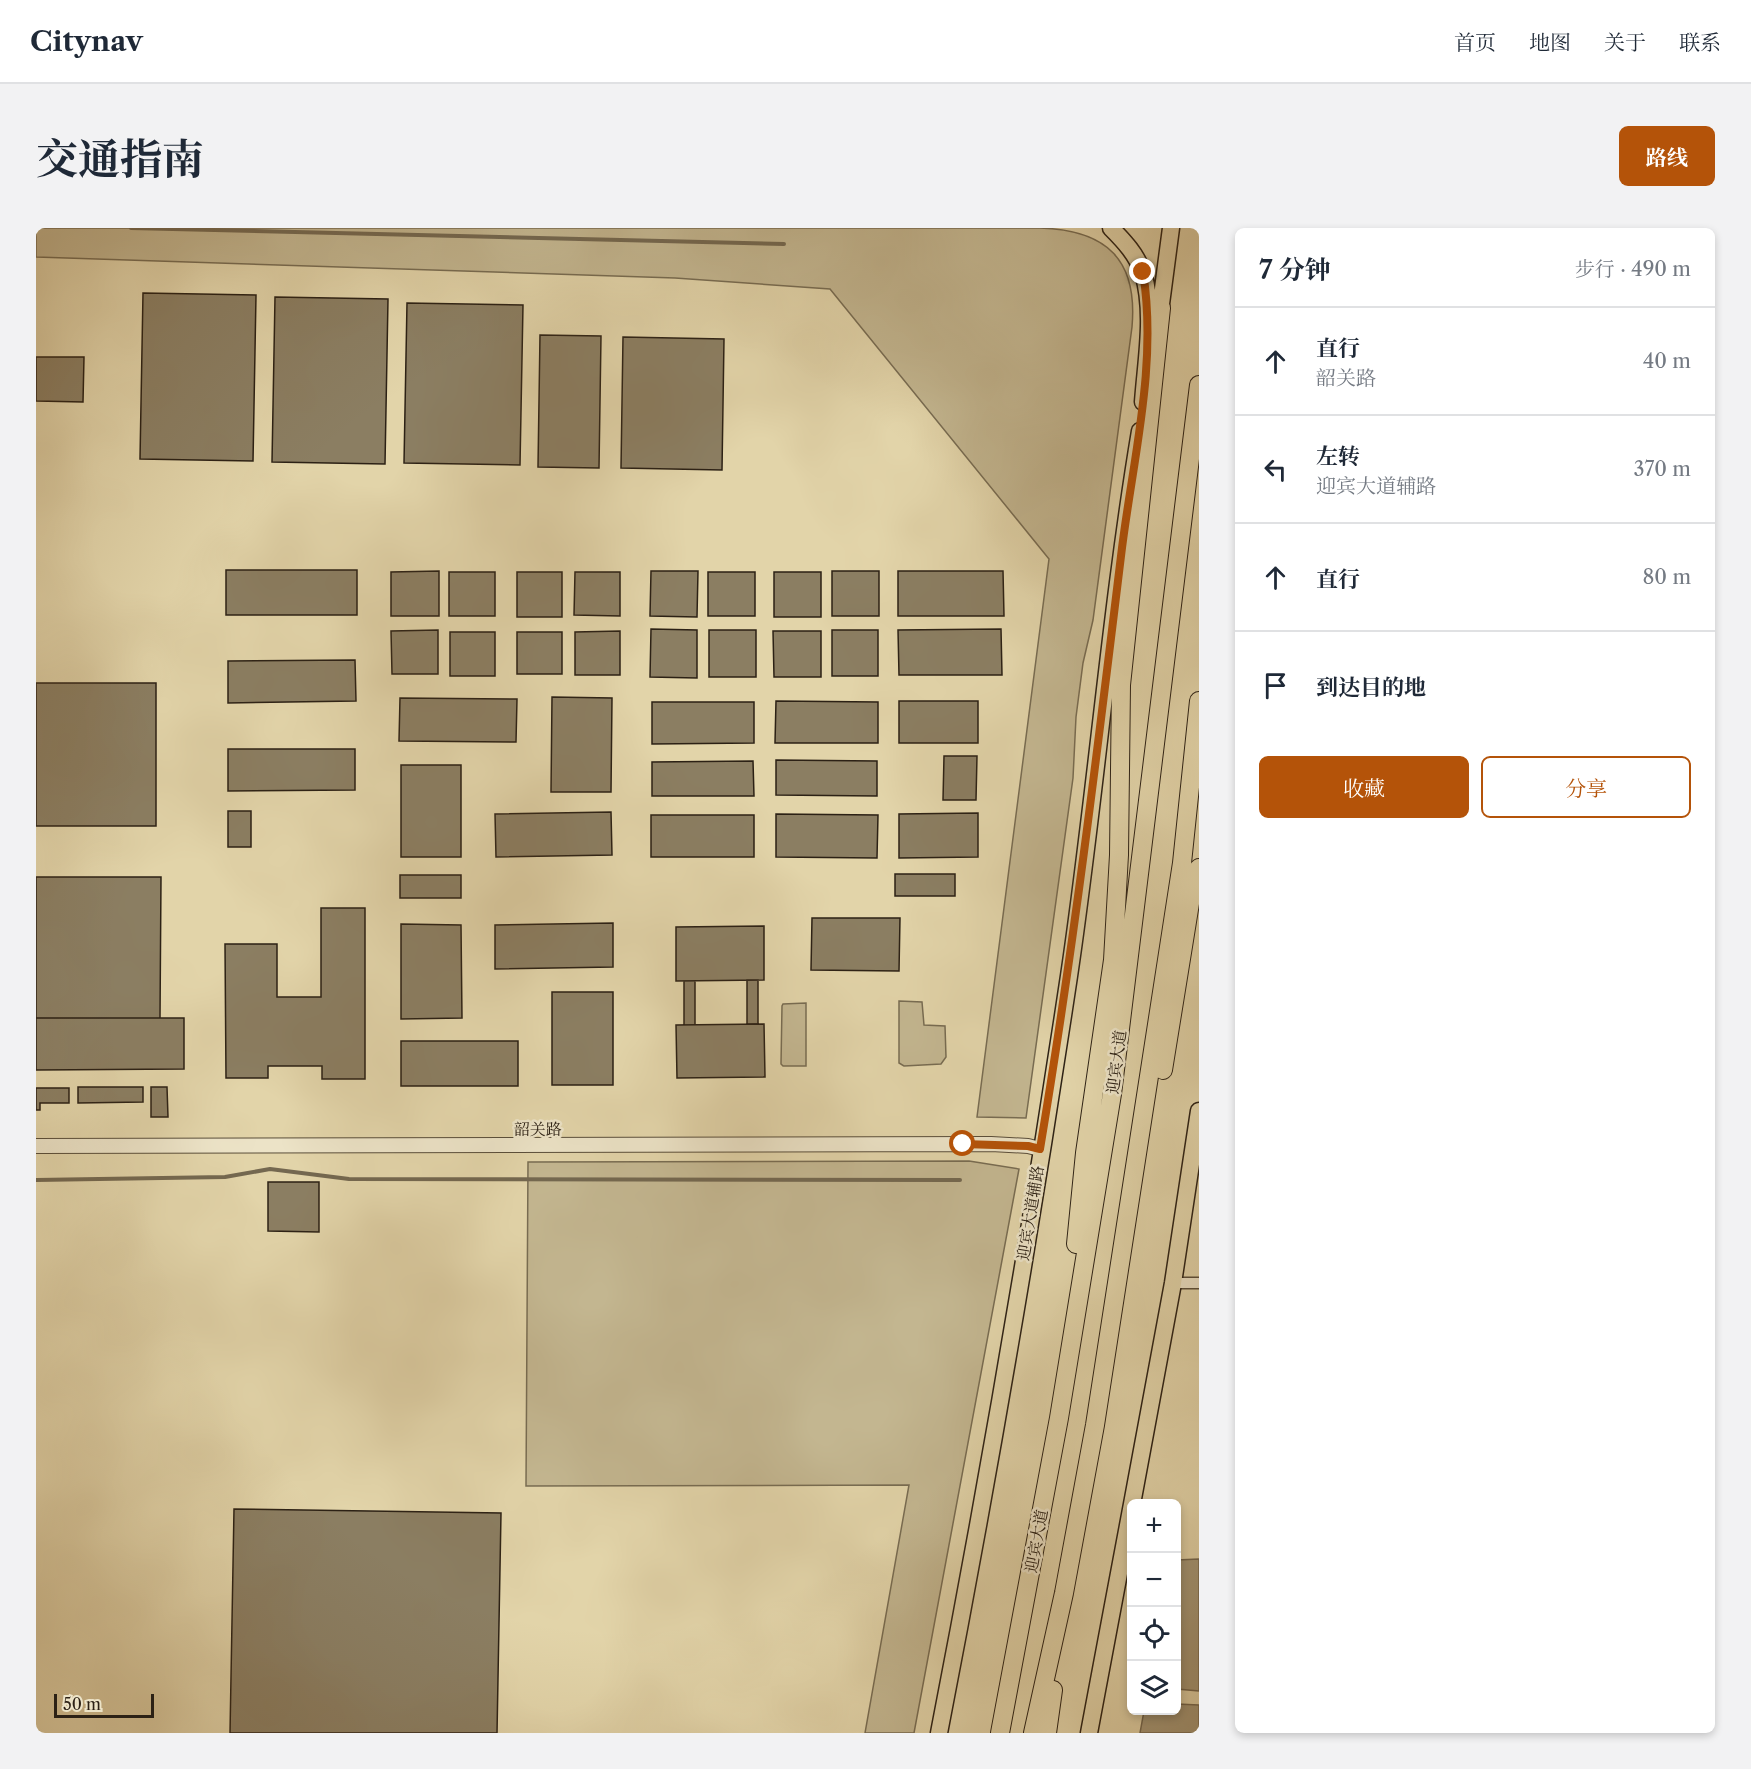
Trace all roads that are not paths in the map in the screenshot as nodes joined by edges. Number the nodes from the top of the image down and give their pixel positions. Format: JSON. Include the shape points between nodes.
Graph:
{"nodes":[{"id":1,"x":1111,"y":228,"type":"edge"},
{"id":2,"x":1171,"y":228,"type":"edge"},
{"id":3,"x":1161,"y":308,"type":"junction"},
{"id":4,"x":1199,"y":385,"type":"edge"},
{"id":5,"x":1142,"y":423,"type":"junction"},
{"id":6,"x":1199,"y":701,"type":"edge"},
{"id":7,"x":1199,"y":868,"type":"edge"},
{"id":8,"x":1199,"y":1111,"type":"edge"},
{"id":9,"x":36,"y":1146,"type":"edge"},
{"id":10,"x":1040,"y":1149,"type":"junction"},
{"id":11,"x":1173,"y":1283,"type":"junction"},
{"id":12,"x":1199,"y":1283,"type":"edge"},
{"id":13,"x":1059,"y":1418,"type":"junction"},
{"id":14,"x":1095,"y":1425,"type":"junction"},
{"id":15,"x":1133,"y":1499,"type":"edge"},
{"id":16,"x":1127,"y":1531,"type":"edge"},
{"id":17,"x":1064,"y":1593,"type":"junction"},
{"id":18,"x":1000,"y":1729,"type":"edge"},
{"id":19,"x":939,"y":1733,"type":"edge"},
{"id":20,"x":1033,"y":1733,"type":"edge"},
{"id":21,"x":1047,"y":1733,"type":"edge"},
{"id":22,"x":1089,"y":1733,"type":"edge"}],
"edges":[{"from":1,"to":5,"type":"main road","via":[[1129,246],[1143,272],[1149,310]]},
{"from":2,"to":3,"type":"main road","name":"迎宾大道辅路"},
{"from":3,"to":5,"type":"main road","name":"迎宾大道辅路"},
{"from":3,"to":13,"type":"highway","via":[[1121,685],[1113,960],[1085,1153]]},
{"from":4,"to":13,"type":"highway","name":"迎宾大道","via":[[1112,1094]]},
{"from":5,"to":10,"type":"main road","name":"迎宾大道辅路","via":[[1126,513],[1069,974]]},
{"from":6,"to":14,"type":"highway","name":"迎宾大道","via":[[1182,863]]},
{"from":7,"to":14,"type":"highway"},
{"from":8,"to":11,"type":"main road"},
{"from":9,"to":10,"type":"street","name":"韶关路","via":[[991,1144]]},
{"from":10,"to":19,"type":"main road","name":"迎宾大道辅路","via":[[992,1457]]},
{"from":11,"to":12,"type":"street"},
{"from":11,"to":15,"type":"main road"},
{"from":13,"to":18,"type":"highway","name":"迎宾大道"},
{"from":14,"to":17,"type":"highway","name":"迎宾大道"},
{"from":16,"to":22,"type":"main road"},
{"from":17,"to":20,"type":"highway","name":"迎宾大道"},
{"from":17,"to":21,"type":"highway"}]}
